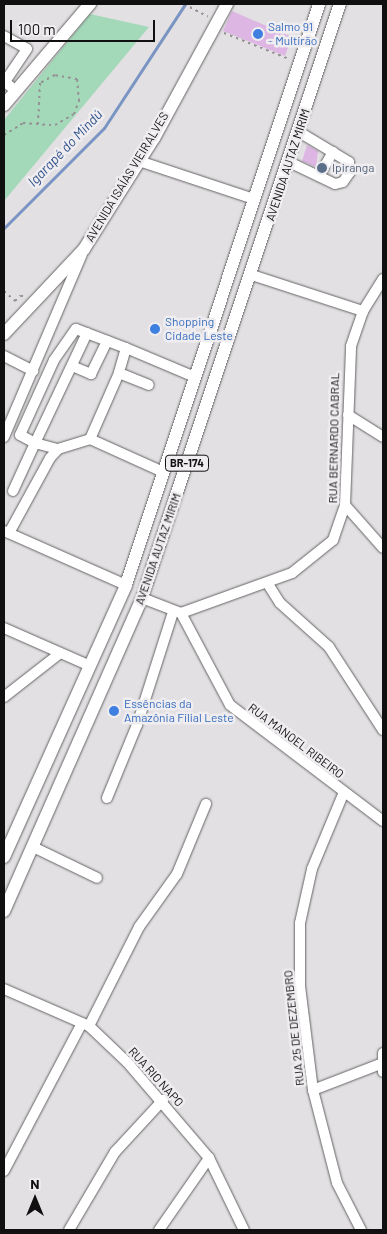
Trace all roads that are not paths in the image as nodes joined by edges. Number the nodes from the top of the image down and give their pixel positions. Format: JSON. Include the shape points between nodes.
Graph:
{"nodes":[{"id":1,"x":90,"y":4,"type":"edge"},
{"id":2,"x":227,"y":4,"type":"edge"},
{"id":3,"x":319,"y":4,"type":"edge"},
{"id":4,"x":340,"y":4,"type":"edge"},
{"id":5,"x":4,"y":36,"type":"edge"},
{"id":6,"x":5,"y":83,"type":"edge"},
{"id":7,"x":16,"y":91,"type":"junction"},
{"id":8,"x":4,"y":105,"type":"edge"},
{"id":9,"x":298,"y":132,"type":"junction"},
{"id":10,"x":333,"y":152,"type":"junction"},
{"id":11,"x":139,"y":161,"type":"junction"},
{"id":12,"x":289,"y":162,"type":"junction"},
{"id":13,"x":319,"y":176,"type":"junction"},
{"id":14,"x":254,"y":199,"type":"junction"},
{"id":15,"x":84,"y":249,"type":"junction"},
{"id":16,"x":252,"y":275,"type":"junction"},
{"id":17,"x":383,"y":279,"type":"edge"},
{"id":18,"x":379,"y":296,"type":"edge"},
{"id":19,"x":363,"y":311,"type":"junction"},
{"id":20,"x":87,"y":333,"type":"junction"},
{"id":21,"x":4,"y":334,"type":"edge"},
{"id":22,"x":107,"y":341,"type":"junction"},
{"id":23,"x":126,"y":348,"type":"junction"},
{"id":24,"x":4,"y":356,"type":"edge"},
{"id":25,"x":72,"y":366,"type":"junction"},
{"id":26,"x":33,"y":371,"type":"junction"},
{"id":27,"x":119,"y":373,"type":"junction"},
{"id":28,"x":195,"y":377,"type":"junction"},
{"id":29,"x":149,"y":385,"type":"dead end"},
{"id":30,"x":348,"y":415,"type":"junction"},
{"id":31,"x":383,"y":436,"type":"edge"},
{"id":32,"x":4,"y":437,"type":"edge"},
{"id":33,"x":90,"y":439,"type":"junction"},
{"id":34,"x":35,"y":443,"type":"junction"},
{"id":35,"x":58,"y":449,"type":"junction"},
{"id":36,"x":163,"y":472,"type":"junction"},
{"id":37,"x":13,"y":491,"type":"dead end"},
{"id":38,"x":345,"y":505,"type":"junction"},
{"id":39,"x":6,"y":532,"type":"edge"},
{"id":40,"x":383,"y":548,"type":"edge"},
{"id":41,"x":268,"y":584,"type":"junction"},
{"id":42,"x":126,"y":585,"type":"junction"},
{"id":43,"x":142,"y":598,"type":"junction"},
{"id":44,"x":177,"y":613,"type":"junction"},
{"id":45,"x":4,"y":628,"type":"edge"},
{"id":46,"x":59,"y":654,"type":"junction"},
{"id":47,"x":90,"y":666,"type":"junction"},
{"id":48,"x":4,"y":697,"type":"edge"},
{"id":49,"x":383,"y":730,"type":"edge"},
{"id":50,"x":344,"y":792,"type":"junction"},
{"id":51,"x":107,"y":798,"type":"dead end"},
{"id":52,"x":206,"y":804,"type":"dead end"},
{"id":53,"x":383,"y":821,"type":"edge"},
{"id":54,"x":33,"y":847,"type":"junction"},
{"id":55,"x":4,"y":856,"type":"edge"},
{"id":56,"x":97,"y":878,"type":"dead end"},
{"id":57,"x":4,"y":911,"type":"edge"},
{"id":58,"x":4,"y":988,"type":"edge"},
{"id":59,"x":85,"y":1024,"type":"junction"},
{"id":60,"x":383,"y":1053,"type":"edge"},
{"id":61,"x":383,"y":1066,"type":"edge"},
{"id":62,"x":314,"y":1090,"type":"junction"},
{"id":63,"x":163,"y":1100,"type":"junction"},
{"id":64,"x":209,"y":1158,"type":"junction"},
{"id":65,"x":4,"y":1171,"type":"edge"},
{"id":66,"x":69,"y":1230,"type":"edge"},
{"id":67,"x":159,"y":1230,"type":"edge"},
{"id":68,"x":244,"y":1230,"type":"edge"},
{"id":69,"x":361,"y":1230,"type":"edge"}],
"edges":[{"from":1,"to":7,"type":"main road"},
{"from":2,"to":11,"type":"main road","name":"AVENIDA ISAÍAS VIEIRALVES"},
{"from":3,"to":14,"type":"main road","name":"AVENIDA AUTAZ MIRIM","number":"BR-174"},
{"from":4,"to":9,"type":"main road","name":"AVENIDA AUTAZ MIRIM","number":"BR-174"},
{"from":5,"to":6,"type":"street","via":[[27,49]]},
{"from":6,"to":7,"type":"street"},
{"from":7,"to":8,"type":"main road"},
{"from":9,"to":10,"type":"street"},
{"from":9,"to":12,"type":"main road","name":"AVENIDA AUTAZ MIRIM","number":"BR-174"},
{"from":10,"to":13,"type":"street"},
{"from":10,"to":13,"type":"street","via":[[349,162],[350,172],[339,185]]},
{"from":11,"to":14,"type":"street"},
{"from":11,"to":15,"type":"main road","name":"AVENIDA ISAÍAS VIEIRALVES"},
{"from":12,"to":13,"type":"street"},
{"from":12,"to":16,"type":"main road","name":"AVENIDA AUTAZ MIRIM","number":"BR-174"},
{"from":14,"to":28,"type":"main road","name":"AVENIDA AUTAZ MIRIM","number":"BR-174"},
{"from":15,"to":21,"type":"main road","name":"AVENIDA ISAÍAS VIEIRALVES"},
{"from":15,"to":26,"type":"street"},
{"from":16,"to":19,"type":"street"},
{"from":16,"to":43,"type":"main road","name":"AVENIDA AUTAZ MIRIM","number":"BR-174"},
{"from":17,"to":18,"type":"street","name":"RUA BERNARDO CABRAL"},
{"from":18,"to":19,"type":"street","name":"RUA BERNARDO CABRAL"},
{"from":19,"to":30,"type":"street","name":"RUA BERNARDO CABRAL","via":[[351,346]]},
{"from":20,"to":22,"type":"street"},
{"from":20,"to":25,"type":"street"},
{"from":20,"to":34,"type":"street","via":[[72,331],[54,360],[20,435]]},
{"from":22,"to":23,"type":"street"},
{"from":22,"to":25,"type":"street","via":[[92,374]]},
{"from":23,"to":27,"type":"street"},
{"from":23,"to":28,"type":"street"},
{"from":24,"to":26,"type":"street"},
{"from":25,"to":34,"type":"street"},
{"from":26,"to":32,"type":"street"},
{"from":27,"to":29,"type":"street"},
{"from":27,"to":33,"type":"street"},
{"from":28,"to":36,"type":"main road","name":"AVENIDA AUTAZ MIRIM","number":"BR-174"},
{"from":30,"to":31,"type":"street"},
{"from":30,"to":38,"type":"street","name":"RUA BERNARDO CABRAL"},
{"from":33,"to":35,"type":"street"},
{"from":33,"to":36,"type":"street"},
{"from":34,"to":35,"type":"street"},
{"from":34,"to":37,"type":"street"},
{"from":35,"to":39,"type":"street"},
{"from":36,"to":42,"type":"main road","name":"AVENIDA AUTAZ MIRIM","number":"BR-174"},
{"from":38,"to":40,"type":"street"},
{"from":38,"to":41,"type":"street","name":"RUA BERNARDO CABRAL","via":[[339,529],[321,553]]},
{"from":39,"to":42,"type":"street"},
{"from":41,"to":44,"type":"street","name":"RUA BERNARDO CABRAL"},
{"from":41,"to":49,"type":"street","via":[[280,603],[329,647]]},
{"from":42,"to":47,"type":"main road","name":"AVENIDA AUTAZ MIRIM","number":"BR-174"},
{"from":43,"to":44,"type":"street"},
{"from":43,"to":54,"type":"main road","name":"AVENIDA AUTAZ MIRIM","number":"BR-174"},
{"from":44,"to":50,"type":"street","name":"RUA MANOEL RIBEIRO","via":[[230,705]]},
{"from":44,"to":51,"type":"street"},
{"from":45,"to":46,"type":"street"},
{"from":46,"to":47,"type":"street"},
{"from":46,"to":48,"type":"street"},
{"from":47,"to":55,"type":"main road","name":"AVENIDA AUTAZ MIRIM","number":"BR-174"},
{"from":50,"to":53,"type":"street","name":"RUA MANOEL RIBEIRO"},
{"from":50,"to":62,"type":"street","name":"RUA 25 DE DEZEMBRO","via":[[321,839],[300,923],[300,986]]},
{"from":52,"to":59,"type":"street","via":[[177,874],[139,927]]},
{"from":54,"to":56,"type":"street"},
{"from":54,"to":57,"type":"main road","name":"AVENIDA AUTAZ MIRIM","number":"BR-174"},
{"from":58,"to":59,"type":"street","name":"RUA RIO NAPO"},
{"from":59,"to":63,"type":"street","name":"RUA RIO NAPO"},
{"from":59,"to":65,"type":"street"},
{"from":60,"to":61,"type":"street"},
{"from":61,"to":62,"type":"street"},
{"from":62,"to":69,"type":"street","name":"RUA 25 DE DEZEMBRO","via":[[337,1183]]},
{"from":63,"to":64,"type":"street","name":"RUA RIO NAPO"},
{"from":63,"to":66,"type":"street","via":[[115,1152]]},
{"from":64,"to":67,"type":"street"},
{"from":64,"to":68,"type":"street","name":"RUA RIO NAPO"}]}
